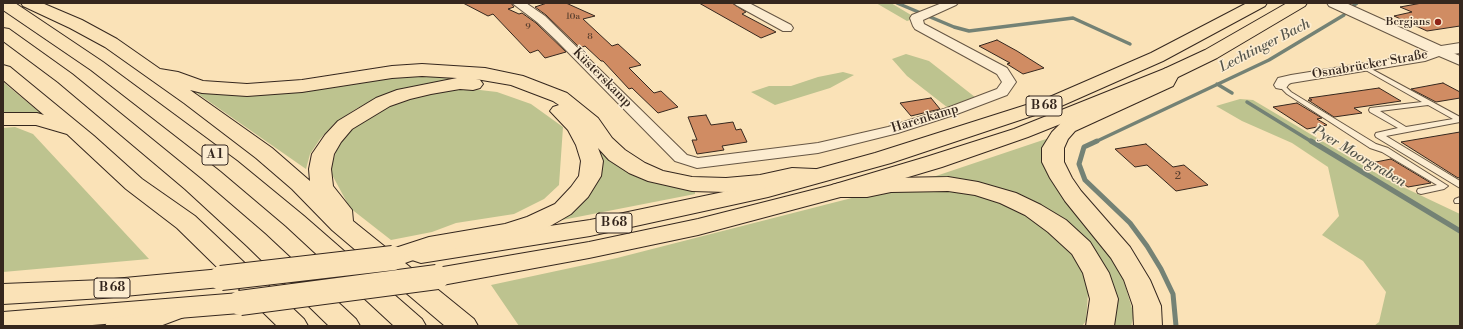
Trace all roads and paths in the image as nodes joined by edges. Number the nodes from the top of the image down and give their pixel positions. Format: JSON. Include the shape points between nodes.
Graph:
{"nodes":[{"id":1,"x":4,"y":3,"type":"edge"},
{"id":2,"x":29,"y":3,"type":"edge"},
{"id":3,"x":518,"y":3,"type":"edge"},
{"id":4,"x":740,"y":3,"type":"edge"},
{"id":5,"x":952,"y":3,"type":"edge"},
{"id":6,"x":1259,"y":3,"type":"edge"},
{"id":7,"x":1299,"y":3,"type":"edge"},
{"id":8,"x":1334,"y":3,"type":"edge"},
{"id":9,"x":787,"y":28,"type":"dead end"},
{"id":10,"x":3,"y":33,"type":"edge"},
{"id":11,"x":1460,"y":48,"type":"edge"},
{"id":12,"x":1439,"y":51,"type":"junction"},
{"id":13,"x":1460,"y":61,"type":"edge"},
{"id":14,"x":1364,"y":67,"type":"junction"},
{"id":15,"x":3,"y":71,"type":"edge"},
{"id":16,"x":1171,"y":73,"type":"junction"},
{"id":17,"x":157,"y":74,"type":"junction"},
{"id":18,"x":1281,"y":85,"type":"joint"},
{"id":19,"x":1428,"y":103,"type":"junction"},
{"id":20,"x":3,"y":119,"type":"edge"},
{"id":21,"x":1460,"y":120,"type":"edge"},
{"id":22,"x":1405,"y":129,"type":"junction"},
{"id":23,"x":77,"y":132,"type":"junction"},
{"id":24,"x":681,"y":158,"type":"joint"},
{"id":25,"x":816,"y":176,"type":"junction"},
{"id":26,"x":1460,"y":185,"type":"edge"},
{"id":27,"x":840,"y":190,"type":"junction"},
{"id":28,"x":1421,"y":191,"type":"dead end"},
{"id":29,"x":341,"y":224,"type":"junction"},
{"id":30,"x":401,"y":257,"type":"junction"},
{"id":31,"x":3,"y":294,"type":"edge"},
{"id":32,"x":174,"y":310,"type":"junction"},
{"id":33,"x":3,"y":322,"type":"edge"},
{"id":34,"x":119,"y":326,"type":"edge"},
{"id":35,"x":294,"y":326,"type":"edge"},
{"id":36,"x":346,"y":326,"type":"edge"},
{"id":37,"x":412,"y":326,"type":"edge"},
{"id":38,"x":464,"y":326,"type":"edge"},
{"id":39,"x":1100,"y":326,"type":"edge"},
{"id":40,"x":1148,"y":326,"type":"edge"}],
"edges":[{"from":1,"to":37,"type":"highway","number":"A 1","via":[[97,66],[223,162],[295,221]]},
{"from":2,"to":17,"type":"highway","via":[[112,43]]},
{"from":3,"to":24,"type":"street","name":"Küsterskamp","via":[[541,19],[561,38]]},
{"from":4,"to":9,"type":"street"},
{"from":5,"to":24,"type":"street","name":"Harenkamp","via":[[916,18],[919,26],[1002,71],[1009,82],[1002,92],[893,130],[818,148],[697,163]]},
{"from":6,"to":25,"type":"highway","number":"B 68","via":[[1157,57],[1052,103],[890,156]]},
{"from":7,"to":16,"type":"highway","number":"B 68","via":[[1211,54]]},
{"from":8,"to":12,"type":"street"},
{"from":10,"to":36,"type":"highway","via":[[77,88],[193,184]]},
{"from":11,"to":12,"type":"street","name":"Osnabrücker Straße"},
{"from":12,"to":13,"type":"street"},
{"from":12,"to":14,"type":"street","name":"Osnabrücker Straße","via":[[1425,57]]},
{"from":14,"to":18,"type":"street","name":"Osnabrücker Straße","via":[[1290,79]]},
{"from":14,"to":19,"type":"lane"},
{"from":15,"to":23,"type":"highway"},
{"from":16,"to":27,"type":"highway","number":"B 68","via":[[1021,133]]},
{"from":16,"to":40,"type":"highway","via":[[1166,82],[1068,128],[1059,136],[1054,148],[1053,162],[1061,178],[1121,253],[1137,280],[1147,306]]},
{"from":17,"to":25,"type":"highway","via":[[202,87],[247,90],[302,86],[398,72],[454,71],[485,74],[516,80],[560,97],[591,122],[617,155],[656,176],[692,184],[726,185],[760,182],[792,175]]},
{"from":17,"to":29,"type":"highway","via":[[264,153]]},
{"from":18,"to":28,"type":"lane","via":[[1289,93],[1373,146],[1385,150],[1444,186]]},
{"from":19,"to":21,"type":"lane"},
{"from":19,"to":22,"type":"lane","via":[[1373,110]]},
{"from":20,"to":23,"type":"highway","via":[[37,119]]},
{"from":21,"to":22,"type":"lane"},
{"from":22,"to":26,"type":"lane","via":[[1380,134]]},
{"from":23,"to":35,"type":"highway","via":[[134,184],[186,222]]},
{"from":25,"to":30,"type":"highway","number":"B 68","via":[[768,190],[590,228]]},
{"from":27,"to":32,"type":"highway","number":"B 68","bridge":true,"via":[[698,227],[589,250],[437,277]]},
{"from":27,"to":39,"type":"highway","via":[[867,190],[892,185],[948,184],[1008,198],[1033,210],[1057,226],[1081,248],[1096,272],[1104,299]]},
{"from":29,"to":30,"type":"highway","via":[[340,210],[322,186],[320,169],[323,154],[345,125],[383,102],[431,88],[488,84],[513,88],[536,97],[560,111],[576,127],[587,145],[592,161],[590,176],[580,192],[563,209],[536,223],[507,232],[429,245]]},
{"from":29,"to":38,"type":"highway"},
{"from":30,"to":31,"type":"highway","number":"B 68","bridge":true,"via":[[103,289]]},
{"from":32,"to":33,"type":"highway","number":"B 68"},
{"from":32,"to":34,"type":"highway","via":[[136,324]]}]}
